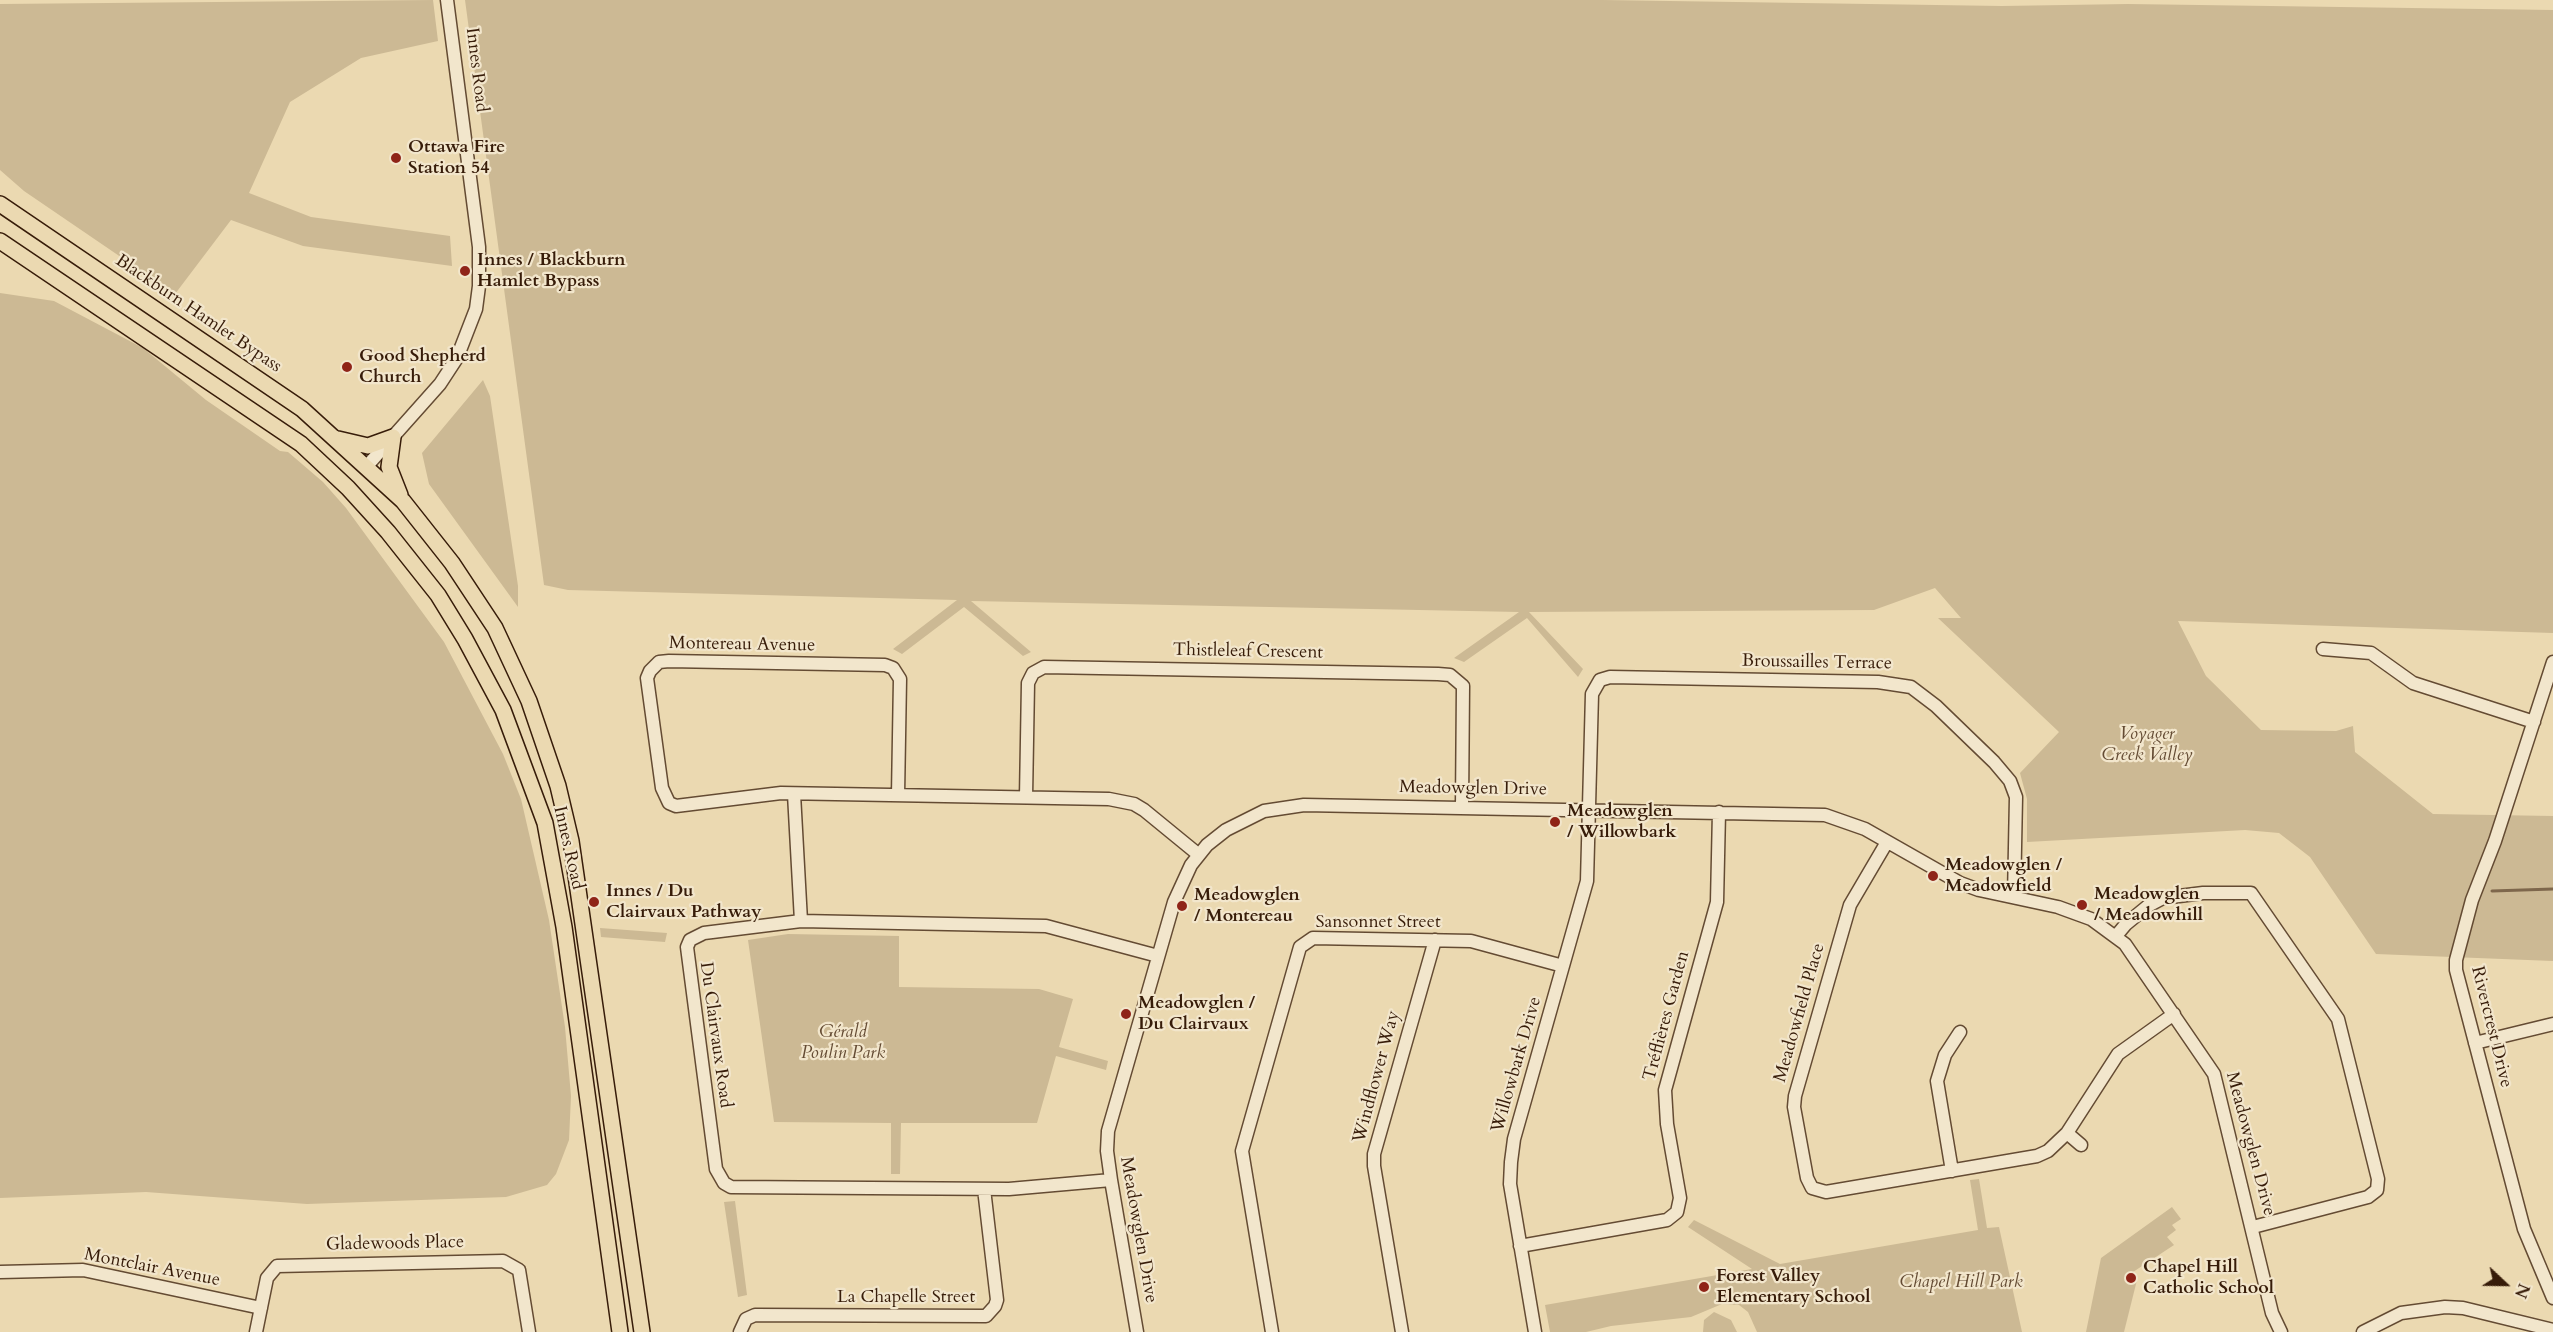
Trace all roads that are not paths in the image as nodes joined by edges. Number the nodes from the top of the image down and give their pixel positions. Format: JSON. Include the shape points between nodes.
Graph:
{"nodes":[{"id":1,"x":447,"y":0,"type":"edge"},
{"id":2,"x":0,"y":204,"type":"edge"},
{"id":3,"x":0,"y":241,"type":"edge"},
{"id":4,"x":393,"y":437,"type":"junction"},
{"id":5,"x":335,"y":438,"type":"junction"},
{"id":6,"x":367,"y":466,"type":"junction"},
{"id":7,"x":348,"y":488,"type":"junction"},
{"id":8,"x":403,"y":501,"type":"junction"},
{"id":9,"x":2323,"y":649,"type":"dead end"},
{"id":10,"x":2553,"y":662,"type":"edge"},
{"id":11,"x":2534,"y":722,"type":"junction"},
{"id":12,"x":794,"y":794,"type":"junction"},
{"id":13,"x":898,"y":795,"type":"junction"},
{"id":14,"x":1026,"y":797,"type":"junction"},
{"id":15,"x":1462,"y":807,"type":"junction"},
{"id":16,"x":1590,"y":809,"type":"junction"},
{"id":17,"x":1719,"y":812,"type":"junction"},
{"id":18,"x":1887,"y":842,"type":"junction"},
{"id":19,"x":1199,"y":855,"type":"junction"},
{"id":20,"x":2014,"y":897,"type":"junction"},
{"id":21,"x":801,"y":921,"type":"junction"},
{"id":22,"x":2116,"y":936,"type":"junction"},
{"id":23,"x":1435,"y":940,"type":"junction"},
{"id":24,"x":1158,"y":956,"type":"junction"},
{"id":25,"x":1563,"y":966,"type":"junction"},
{"id":26,"x":2174,"y":1014,"type":"junction"},
{"id":27,"x":2553,"y":1024,"type":"edge"},
{"id":28,"x":1960,"y":1032,"type":"dead end"},
{"id":29,"x":2475,"y":1043,"type":"junction"},
{"id":30,"x":2067,"y":1133,"type":"junction"},
{"id":31,"x":2081,"y":1144,"type":"dead end"},
{"id":32,"x":1952,"y":1171,"type":"junction"},
{"id":33,"x":1111,"y":1180,"type":"junction"},
{"id":34,"x":984,"y":1189,"type":"junction"},
{"id":35,"x":2253,"y":1227,"type":"junction"},
{"id":36,"x":1520,"y":1246,"type":"junction"},
{"id":37,"x":0,"y":1272,"type":"edge"},
{"id":38,"x":2553,"y":1298,"type":"edge"},
{"id":39,"x":261,"y":1308,"type":"junction"},
{"id":40,"x":2553,"y":1330,"type":"edge"},
{"id":41,"x":256,"y":1332,"type":"edge"},
{"id":42,"x":529,"y":1332,"type":"edge"},
{"id":43,"x":620,"y":1332,"type":"edge"},
{"id":44,"x":642,"y":1332,"type":"edge"},
{"id":45,"x":740,"y":1332,"type":"edge"},
{"id":46,"x":1137,"y":1332,"type":"edge"},
{"id":47,"x":1272,"y":1332,"type":"edge"},
{"id":48,"x":1402,"y":1332,"type":"edge"},
{"id":49,"x":1535,"y":1332,"type":"edge"},
{"id":50,"x":2281,"y":1332,"type":"edge"},
{"id":51,"x":2363,"y":1332,"type":"edge"}],
"edges":[{"from":1,"to":4,"type":"street","name":"Innes Road","via":[[479,247],[479,286],[471,328],[457,358],[440,384]]},
{"from":2,"to":5,"type":"main road","name":"Blackburn Hamlet Bypass","via":[[302,409]]},
{"from":3,"to":7,"type":"main road","via":[[249,407],[301,444]]},
{"from":4,"to":5,"type":"main road","via":[[368,446]]},
{"from":4,"to":6,"type":"street","name":"Innes Road"},
{"from":4,"to":8,"type":"main road","via":[[389,467]]},
{"from":5,"to":6,"type":"main road","name":"Blackburn Hamlet Bypass"},
{"from":6,"to":7,"type":"main road","name":"Innes Road"},
{"from":6,"to":8,"type":"main road","name":"Innes Road"},
{"from":7,"to":43,"type":"main road","name":"Innes Road","via":[[438,595],[465,639],[503,710],[545,823],[566,938]]},
{"from":8,"to":44,"type":"main road","name":"Innes Road","via":[[495,628],[529,701],[558,786],[589,950]]},
{"from":9,"to":11,"type":"street","via":[[2371,653],[2413,683]]},
{"from":10,"to":11,"type":"street","name":"Rivercrest Drive"},
{"from":11,"to":29,"type":"street","name":"Rivercrest Drive","via":[[2472,900],[2456,960]]},
{"from":12,"to":13,"type":"street","name":"Montereau Avenue"},
{"from":12,"to":13,"type":"street","name":"Montereau Avenue","via":[[683,807],[669,802],[663,788],[647,678],[653,666],[669,661],[866,664],[893,668],[900,679]]},
{"from":12,"to":21,"type":"street"},
{"from":13,"to":14,"type":"street","name":"Montereau Avenue"},
{"from":14,"to":15,"type":"street","name":"Thistleleaf Crescent","via":[[1028,683],[1033,673],[1044,667],[1438,674],[1450,675],[1463,686]]},
{"from":14,"to":19,"type":"street","name":"Montereau Avenue","via":[[1109,799],[1134,804]]},
{"from":15,"to":16,"type":"street","name":"Meadowglen Drive"},
{"from":15,"to":19,"type":"street","name":"Meadowglen Drive","via":[[1278,808],[1246,818]]},
{"from":16,"to":17,"type":"street","name":"Meadowglen Drive"},
{"from":16,"to":20,"type":"street","name":"Broussailles Terrace","via":[[1592,694],[1600,680],[1610,677],[1901,684],[1922,693],[2010,781],[2016,797]]},
{"from":16,"to":25,"type":"street","name":"Willowbark Drive","via":[[1587,881]]},
{"from":17,"to":18,"type":"street","name":"Meadowglen Drive","via":[[1825,814]]},
{"from":17,"to":36,"type":"street","name":"Tréflières Garden","via":[[1718,902],[1665,1090],[1680,1198],[1677,1212],[1667,1220]]},
{"from":18,"to":20,"type":"street","name":"Meadowglen Drive","via":[[1960,883]]},
{"from":18,"to":32,"type":"street","name":"Meadowfield Place","via":[[1850,905],[1795,1096],[1807,1178],[1812,1188],[1826,1192]]},
{"from":19,"to":24,"type":"street","name":"Meadowglen Drive","via":[[1181,883]]},
{"from":20,"to":22,"type":"street","name":"Meadowglen Drive","via":[[2072,911]]},
{"from":21,"to":24,"type":"street","name":"Du Clairvaux Road","via":[[1046,926]]},
{"from":21,"to":34,"type":"street","name":"Du Clairvaux Road","via":[[704,933],[690,940],[687,947],[718,1178],[731,1187]]},
{"from":22,"to":26,"type":"street","name":"Meadowglen Drive"},
{"from":22,"to":35,"type":"street","via":[[2148,906],[2163,898],[2251,892],[2338,1019],[2378,1179],[2377,1190],[2368,1197]]},
{"from":23,"to":25,"type":"street","name":"Sansonnet Street","via":[[1485,944]]},
{"from":23,"to":47,"type":"street","name":"Sansonnet Street","via":[[1313,938],[1305,941],[1297,953],[1242,1151]]},
{"from":23,"to":48,"type":"street","name":"Windflower Way","via":[[1374,1154]]},
{"from":24,"to":33,"type":"street","name":"Meadowglen Drive","via":[[1110,1121],[1107,1151]]},
{"from":25,"to":36,"type":"street","name":"Willowbark Drive","via":[[1514,1139],[1510,1184]]},
{"from":26,"to":30,"type":"street","name":"Meadowfield Place","via":[[2118,1054]]},
{"from":26,"to":35,"type":"street","name":"Meadowglen Drive","via":[[2214,1074]]},
{"from":27,"to":29,"type":"street"},
{"from":28,"to":32,"type":"street","via":[[1945,1055],[1937,1081]]},
{"from":29,"to":38,"type":"street","name":"Rivercrest Drive","via":[[2524,1228]]},
{"from":30,"to":31,"type":"street"},
{"from":30,"to":32,"type":"street","name":"Meadowfield Place","via":[[2058,1144],[2037,1156]]},
{"from":33,"to":34,"type":"street","name":"Du Clairvaux Road"},
{"from":33,"to":46,"type":"street","name":"Meadowglen Drive"},
{"from":34,"to":45,"type":"street","name":"La Chapelle Street","via":[[997,1300],[986,1316],[755,1315],[746,1319]]},
{"from":35,"to":50,"type":"street","name":"Meadowglen Drive","via":[[2272,1313]]},
{"from":36,"to":49,"type":"street","name":"Willowbark Drive"},
{"from":37,"to":39,"type":"street","name":"Montclair Avenue","via":[[83,1270]]},
{"from":39,"to":41,"type":"street","name":"Gladewoods Place"},
{"from":39,"to":42,"type":"street","name":"Gladewoods Place","via":[[269,1273],[286,1264],[503,1261],[519,1270]]},
{"from":40,"to":51,"type":"street","via":[[2445,1307],[2401,1313]]}]}
